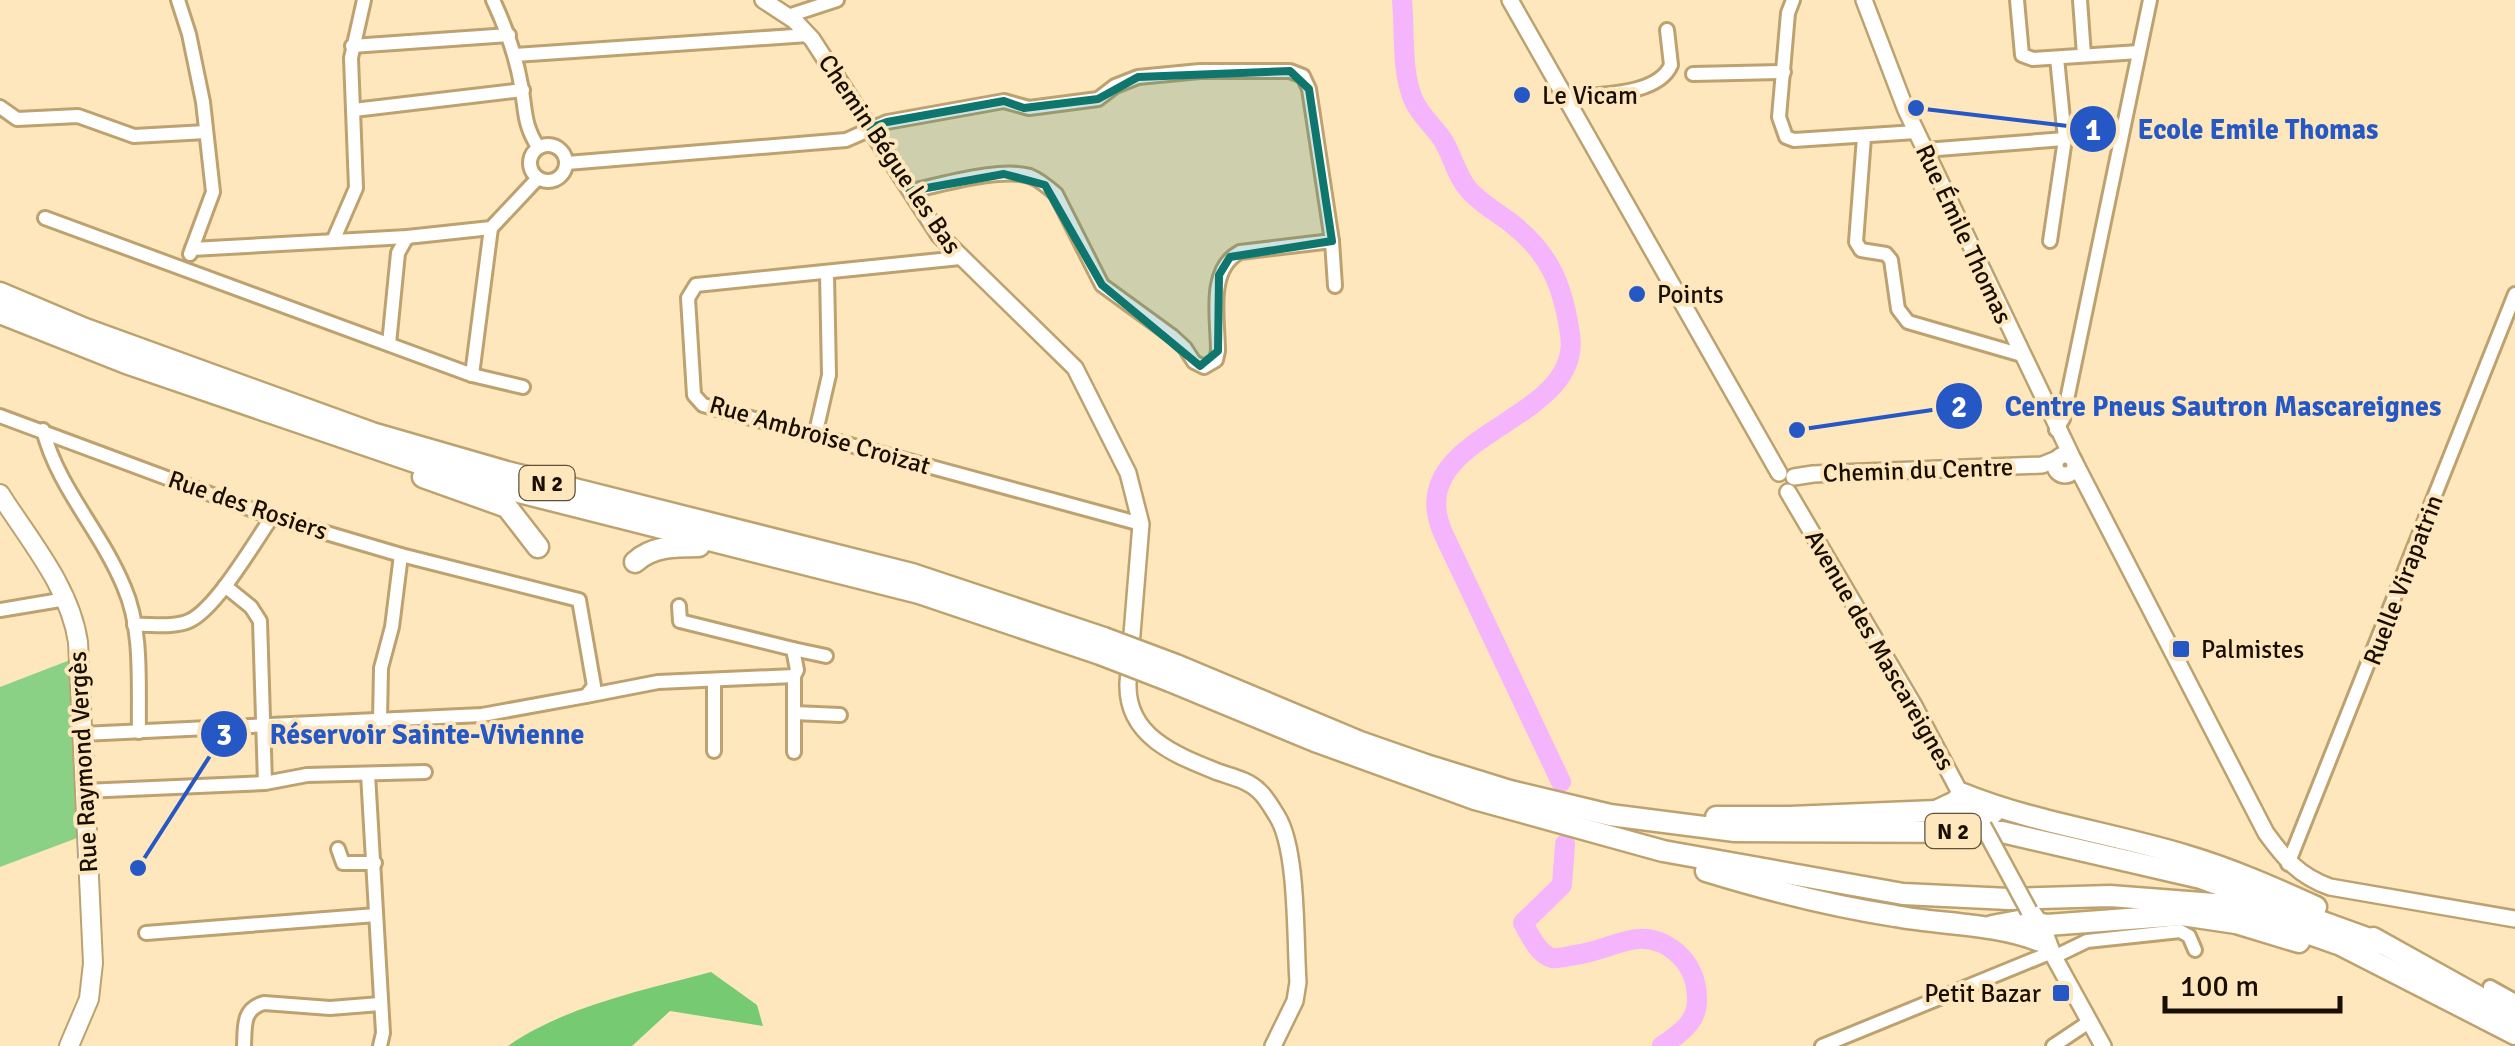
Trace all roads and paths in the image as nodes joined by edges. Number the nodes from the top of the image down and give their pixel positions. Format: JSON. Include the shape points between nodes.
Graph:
{"nodes":[{"id":1,"x":178,"y":0,"type":"edge"},
{"id":2,"x":364,"y":0,"type":"edge"},
{"id":3,"x":494,"y":0,"type":"edge"},
{"id":4,"x":763,"y":0,"type":"edge"},
{"id":5,"x":837,"y":0,"type":"edge"},
{"id":6,"x":1510,"y":0,"type":"edge"},
{"id":7,"x":1793,"y":0,"type":"edge"},
{"id":8,"x":2017,"y":0,"type":"edge"},
{"id":9,"x":2080,"y":0,"type":"edge"},
{"id":10,"x":2150,"y":0,"type":"edge"},
{"id":11,"x":1869,"y":2,"type":"edge"},
{"id":12,"x":788,"y":16,"type":"junction"},
{"id":13,"x":1667,"y":30,"type":"dead end"},
{"id":14,"x":509,"y":35,"type":"junction"},
{"id":15,"x":808,"y":35,"type":"junction"},
{"id":16,"x":352,"y":46,"type":"junction"},
{"id":17,"x":2138,"y":52,"type":"junction"},
{"id":18,"x":515,"y":55,"type":"junction"},
{"id":19,"x":2084,"y":56,"type":"junction"},
{"id":20,"x":2057,"y":58,"type":"junction"},
{"id":21,"x":1784,"y":72,"type":"junction"},
{"id":22,"x":1693,"y":74,"type":"dead end"},
{"id":23,"x":522,"y":90,"type":"junction"},
{"id":24,"x":1567,"y":98,"type":"junction"},
{"id":25,"x":0,"y":106,"type":"edge"},
{"id":26,"x":354,"y":110,"type":"junction"},
{"id":27,"x":870,"y":128,"type":"junction"},
{"id":28,"x":206,"y":132,"type":"junction"},
{"id":29,"x":1916,"y":132,"type":"junction"},
{"id":30,"x":1864,"y":137,"type":"junction"},
{"id":31,"x":2065,"y":139,"type":"junction"},
{"id":32,"x":538,"y":146,"type":"junction"},
{"id":33,"x":1925,"y":150,"type":"junction"},
{"id":34,"x":566,"y":163,"type":"junction"},
{"id":35,"x":538,"y":178,"type":"junction"},
{"id":36,"x":910,"y":191,"type":"junction"},
{"id":37,"x":45,"y":218,"type":"dead end"},
{"id":38,"x":492,"y":228,"type":"junction"},
{"id":39,"x":407,"y":237,"type":"junction"},
{"id":40,"x":332,"y":241,"type":"junction"},
{"id":41,"x":1332,"y":241,"type":"junction"},
{"id":42,"x":2050,"y":241,"type":"dead end"},
{"id":43,"x":192,"y":250,"type":"junction"},
{"id":44,"x":960,"y":258,"type":"junction"},
{"id":45,"x":184,"y":268,"type":"junction"},
{"id":46,"x":828,"y":274,"type":"junction"},
{"id":47,"x":1335,"y":286,"type":"dead end"},
{"id":48,"x":0,"y":294,"type":"edge"},
{"id":49,"x":2515,"y":294,"type":"edge"},
{"id":50,"x":0,"y":313,"type":"edge"},
{"id":51,"x":389,"y":344,"type":"junction"},
{"id":52,"x":2022,"y":355,"type":"junction"},
{"id":53,"x":472,"y":374,"type":"junction"},
{"id":54,"x":523,"y":388,"type":"dead end"},
{"id":55,"x":0,"y":416,"type":"edge"},
{"id":56,"x":42,"y":430,"type":"junction"},
{"id":57,"x":326,"y":433,"type":"junction"},
{"id":58,"x":815,"y":436,"type":"junction"},
{"id":59,"x":2061,"y":458,"type":"junction"},
{"id":60,"x":1787,"y":481,"type":"junction"},
{"id":61,"x":0,"y":494,"type":"edge"},
{"id":62,"x":272,"y":517,"type":"junction"},
{"id":63,"x":1141,"y":524,"type":"junction"},
{"id":64,"x":735,"y":547,"type":"junction"},
{"id":65,"x":538,"y":548,"type":"dead end"},
{"id":66,"x":401,"y":555,"type":"junction"},
{"id":67,"x":635,"y":562,"type":"dead end"},
{"id":68,"x":225,"y":586,"type":"junction"},
{"id":69,"x":66,"y":599,"type":"junction"},
{"id":70,"x":679,"y":606,"type":"dead end"},
{"id":71,"x":0,"y":610,"type":"edge"},
{"id":72,"x":134,"y":625,"type":"junction"},
{"id":73,"x":1102,"y":646,"type":"junction"},
{"id":74,"x":793,"y":650,"type":"junction"},
{"id":75,"x":826,"y":656,"type":"dead end"},
{"id":76,"x":1173,"y":673,"type":"junction"},
{"id":77,"x":794,"y":676,"type":"junction"},
{"id":78,"x":714,"y":680,"type":"junction"},
{"id":79,"x":586,"y":696,"type":"junction"},
{"id":80,"x":794,"y":712,"type":"junction"},
{"id":81,"x":840,"y":714,"type":"dead end"},
{"id":82,"x":380,"y":720,"type":"junction"},
{"id":83,"x":263,"y":727,"type":"junction"},
{"id":84,"x":139,"y":732,"type":"junction"},
{"id":85,"x":82,"y":734,"type":"junction"},
{"id":86,"x":714,"y":751,"type":"dead end"},
{"id":87,"x":794,"y":752,"type":"dead end"},
{"id":88,"x":425,"y":772,"type":"dead end"},
{"id":89,"x":368,"y":774,"type":"junction"},
{"id":90,"x":265,"y":783,"type":"junction"},
{"id":91,"x":84,"y":791,"type":"junction"},
{"id":92,"x":1510,"y":792,"type":"junction"},
{"id":93,"x":1963,"y":794,"type":"junction"},
{"id":94,"x":1999,"y":809,"type":"junction"},
{"id":95,"x":1936,"y":811,"type":"junction"},
{"id":96,"x":1982,"y":823,"type":"junction"},
{"id":97,"x":338,"y":850,"type":"dead end"},
{"id":98,"x":1663,"y":852,"type":"junction"},
{"id":99,"x":375,"y":862,"type":"junction"},
{"id":100,"x":2288,"y":864,"type":"junction"},
{"id":101,"x":376,"y":916,"type":"junction"},
{"id":102,"x":2515,"y":919,"type":"edge"},
{"id":103,"x":146,"y":933,"type":"dead end"},
{"id":104,"x":2045,"y":939,"type":"junction"},
{"id":105,"x":2383,"y":944,"type":"junction"},
{"id":106,"x":2195,"y":950,"type":"dead end"},
{"id":107,"x":2490,"y":987,"type":"dead end"},
{"id":108,"x":2441,"y":997,"type":"junction"},
{"id":109,"x":2515,"y":1001,"type":"edge"},
{"id":110,"x":380,"y":1004,"type":"junction"},
{"id":111,"x":2515,"y":1017,"type":"edge"},
{"id":112,"x":2089,"y":1022,"type":"junction"},
{"id":113,"x":2515,"y":1034,"type":"edge"},
{"id":114,"x":69,"y":1046,"type":"edge"},
{"id":115,"x":244,"y":1046,"type":"edge"},
{"id":116,"x":380,"y":1046,"type":"edge"},
{"id":117,"x":1273,"y":1046,"type":"edge"},
{"id":118,"x":1822,"y":1046,"type":"edge"},
{"id":119,"x":2053,"y":1046,"type":"edge"},
{"id":120,"x":2103,"y":1046,"type":"edge"}],
"edges":[{"from":1,"to":28,"type":"street"},
{"from":2,"to":16,"type":"street"},
{"from":3,"to":14,"type":"street"},
{"from":4,"to":12,"type":"street","name":"Chemin Bégue les Bas"},
{"from":5,"to":12,"type":"street"},
{"from":6,"to":24,"type":"street","name":"Avenue des Mascareignes"},
{"from":7,"to":21,"type":"street"},
{"from":8,"to":20,"type":"street","via":[[2022,54]]},
{"from":9,"to":19,"type":"street"},
{"from":10,"to":17,"type":"street"},
{"from":11,"to":29,"type":"street","name":"Rue Émile Thomas"},
{"from":12,"to":15,"type":"street","name":"Chemin Bégue les Bas"},
{"from":13,"to":24,"type":"street","via":[[1671,65],[1660,82]]},
{"from":14,"to":16,"type":"street"},
{"from":14,"to":18,"type":"street"},
{"from":15,"to":18,"type":"street"},
{"from":15,"to":27,"type":"street","name":"Chemin Bégue les Bas"},
{"from":16,"to":26,"type":"street"},
{"from":17,"to":19,"type":"street"},
{"from":17,"to":59,"type":"street","via":[[2063,420]]},
{"from":18,"to":23,"type":"street"},
{"from":19,"to":20,"type":"street"},
{"from":20,"to":31,"type":"street"},
{"from":21,"to":22,"type":"street"},
{"from":21,"to":30,"type":"street","via":[[1779,117],[1786,136]]},
{"from":23,"to":26,"type":"street"},
{"from":23,"to":32,"type":"street","via":[[524,121]]},
{"from":24,"to":60,"type":"street","name":"Avenue des Mascareignes"},
{"from":25,"to":28,"type":"street","via":[[17,118],[93,118],[134,136]]},
{"from":26,"to":40,"type":"street","via":[[356,188]]},
{"from":27,"to":34,"type":"street","via":[[846,140]]},
{"from":27,"to":36,"type":"street","name":"Chemin Bégue les Bas"},
{"from":27,"to":41,"type":"street","via":[[1004,101],[1029,108],[1098,99],[1126,80],[1290,70],[1303,76],[1310,94]]},
{"from":28,"to":43,"type":"street","via":[[213,192]]},
{"from":29,"to":30,"type":"street"},
{"from":29,"to":33,"type":"street","name":"Rue Émile Thomas"},
{"from":30,"to":52,"type":"street","name":"Rue Émile Thomas","via":[[1856,242],[1891,260],[1900,314],[1908,322]]},
{"from":31,"to":33,"type":"street"},
{"from":31,"to":42,"type":"street"},
{"from":32,"to":34,"type":"street","via":[[556,146]]},
{"from":32,"to":35,"type":"street","via":[[530,160]]},
{"from":33,"to":52,"type":"street","name":"Rue Émile Thomas"},
{"from":34,"to":35,"type":"street","via":[[553,180]]},
{"from":35,"to":38,"type":"street"},
{"from":36,"to":41,"type":"street","via":[[1004,174],[1045,184],[1102,285],[1204,367],[1216,360],[1218,275],[1230,257]]},
{"from":36,"to":44,"type":"street","name":"Chemin Bégue les Bas"},
{"from":37,"to":45,"type":"street"},
{"from":38,"to":39,"type":"street"},
{"from":38,"to":53,"type":"street"},
{"from":39,"to":40,"type":"street"},
{"from":39,"to":51,"type":"street","via":[[398,253]]},
{"from":40,"to":43,"type":"street"},
{"from":41,"to":47,"type":"street"},
{"from":43,"to":45,"type":"street"},
{"from":44,"to":46,"type":"street","name":"Rue Ambroise Croizat"},
{"from":44,"to":63,"type":"street","name":"Chemin Bégue les Bas","via":[[1074,368],[1128,473]]},
{"from":45,"to":51,"type":"street"},
{"from":46,"to":58,"type":"street","via":[[829,375]]},
{"from":46,"to":58,"type":"street","name":"Rue Ambroise Croizat","via":[[702,282],[688,298],[697,401]]},
{"from":48,"to":73,"type":"highway","number":"N 2","via":[[372,433],[912,574]]},
{"from":49,"to":100,"type":"street","name":"Ruelle Virapatrin"},
{"from":50,"to":57,"type":"highway","number":"N 2"},
{"from":51,"to":53,"type":"street"},
{"from":52,"to":59,"type":"street","name":"Rue Émile Thomas"},
{"from":53,"to":54,"type":"street"},
{"from":55,"to":56,"type":"street","name":"Rue des Rosiers"},
{"from":56,"to":62,"type":"street","name":"Rue des Rosiers"},
{"from":56,"to":72,"type":"street","via":[[60,478],[126,590]]},
{"from":57,"to":64,"type":"highway","number":"N 2","via":[[519,492]]},
{"from":57,"to":65,"type":"highway","via":[[354,453],[507,507]]},
{"from":58,"to":63,"type":"street","name":"Rue Ambroise Croizat"},
{"from":59,"to":60,"type":"street","name":"Chemin du Centre"},
{"from":59,"to":100,"type":"street","via":[[2086,486]]},
{"from":60,"to":93,"type":"street","name":"Avenue des Mascareignes"},
{"from":61,"to":69,"type":"main road","name":"Rue Raymond Vergès"},
{"from":62,"to":66,"type":"street","name":"Rue des Rosiers"},
{"from":62,"to":68,"type":"street"},
{"from":63,"to":117,"type":"street","name":"Chemin Bégue les Bas","via":[[1127,700],[1132,716],[1162,746],[1260,791],[1288,842],[1298,982]]},
{"from":64,"to":67,"type":"highway","via":[[678,546]]},
{"from":64,"to":73,"type":"highway","number":"N 2"},
{"from":66,"to":79,"type":"street","name":"Rue des Rosiers","via":[[578,600],[594,686]]},
{"from":66,"to":82,"type":"street","via":[[381,668]]},
{"from":68,"to":72,"type":"street","via":[[193,619]]},
{"from":68,"to":83,"type":"street","via":[[260,621]]},
{"from":69,"to":71,"type":"street"},
{"from":69,"to":85,"type":"main road","name":"Rue Raymond Vergès","via":[[78,642]]},
{"from":70,"to":74,"type":"street","via":[[680,622]]},
{"from":72,"to":84,"type":"street"},
{"from":73,"to":76,"type":"highway","number":"N 2","bridge":true},
{"from":74,"to":75,"type":"street"},
{"from":74,"to":77,"type":"street"},
{"from":76,"to":92,"type":"highway","number":"N 2"},
{"from":76,"to":98,"type":"highway","number":"N 2","via":[[1315,741],[1475,800]]},
{"from":77,"to":78,"type":"street"},
{"from":77,"to":80,"type":"street"},
{"from":78,"to":79,"type":"street"},
{"from":78,"to":86,"type":"street"},
{"from":79,"to":82,"type":"street","via":[[482,715]]},
{"from":80,"to":81,"type":"street"},
{"from":80,"to":87,"type":"street"},
{"from":82,"to":83,"type":"street"},
{"from":83,"to":84,"type":"street"},
{"from":83,"to":90,"type":"street"},
{"from":84,"to":85,"type":"street"},
{"from":85,"to":91,"type":"main road","name":"Rue Raymond Vergès"},
{"from":88,"to":89,"type":"street"},
{"from":89,"to":90,"type":"street"},
{"from":89,"to":99,"type":"street"},
{"from":90,"to":91,"type":"street"},
{"from":91,"to":114,"type":"main road","name":"Rue Raymond Vergès","via":[[94,963],[89,999]]},
{"from":92,"to":95,"type":"highway","via":[[1738,818]]},
{"from":92,"to":105,"type":"highway","number":"N 2","via":[[1610,815],[1735,832],[2002,832],[2201,878]]},
{"from":93,"to":94,"type":"highway"},
{"from":93,"to":95,"type":"highway"},
{"from":93,"to":96,"type":"street","name":"Avenue des Mascareignes"},
{"from":94,"to":96,"type":"highway"},
{"from":94,"to":105,"type":"highway","via":[[2189,856],[2276,888]]},
{"from":95,"to":96,"type":"highway","via":[[1960,812]]},
{"from":96,"to":104,"type":"street","name":"Avenue des Mascareignes","bridge":true},
{"from":97,"to":99,"type":"street","via":[[343,863]]},
{"from":98,"to":104,"type":"highway","via":[[1811,901],[1992,926],[2024,920]]},
{"from":98,"to":108,"type":"highway","number":"N 2","via":[[1903,894],[2125,896],[2227,906],[2342,945]]},
{"from":99,"to":101,"type":"street"},
{"from":100,"to":102,"type":"street","via":[[2330,887]]},
{"from":101,"to":103,"type":"street"},
{"from":101,"to":110,"type":"street"},
{"from":104,"to":106,"type":"street","via":[[2087,942],[2180,931]]},
{"from":104,"to":108,"type":"highway","via":[[2071,925],[2160,916],[2220,920],[2339,955]]},
{"from":104,"to":112,"type":"street","name":"Avenue des Mascareignes"},
{"from":104,"to":118,"type":"street"},
{"from":105,"to":111,"type":"highway","number":"N 2"},
{"from":107,"to":109,"type":"street"},
{"from":108,"to":113,"type":"highway","number":"N 2"},
{"from":110,"to":115,"type":"street","via":[[264,1003],[248,1012]]},
{"from":110,"to":116,"type":"street"},
{"from":112,"to":119,"type":"street"},
{"from":112,"to":120,"type":"street","name":"Avenue des Mascareignes"}]}
